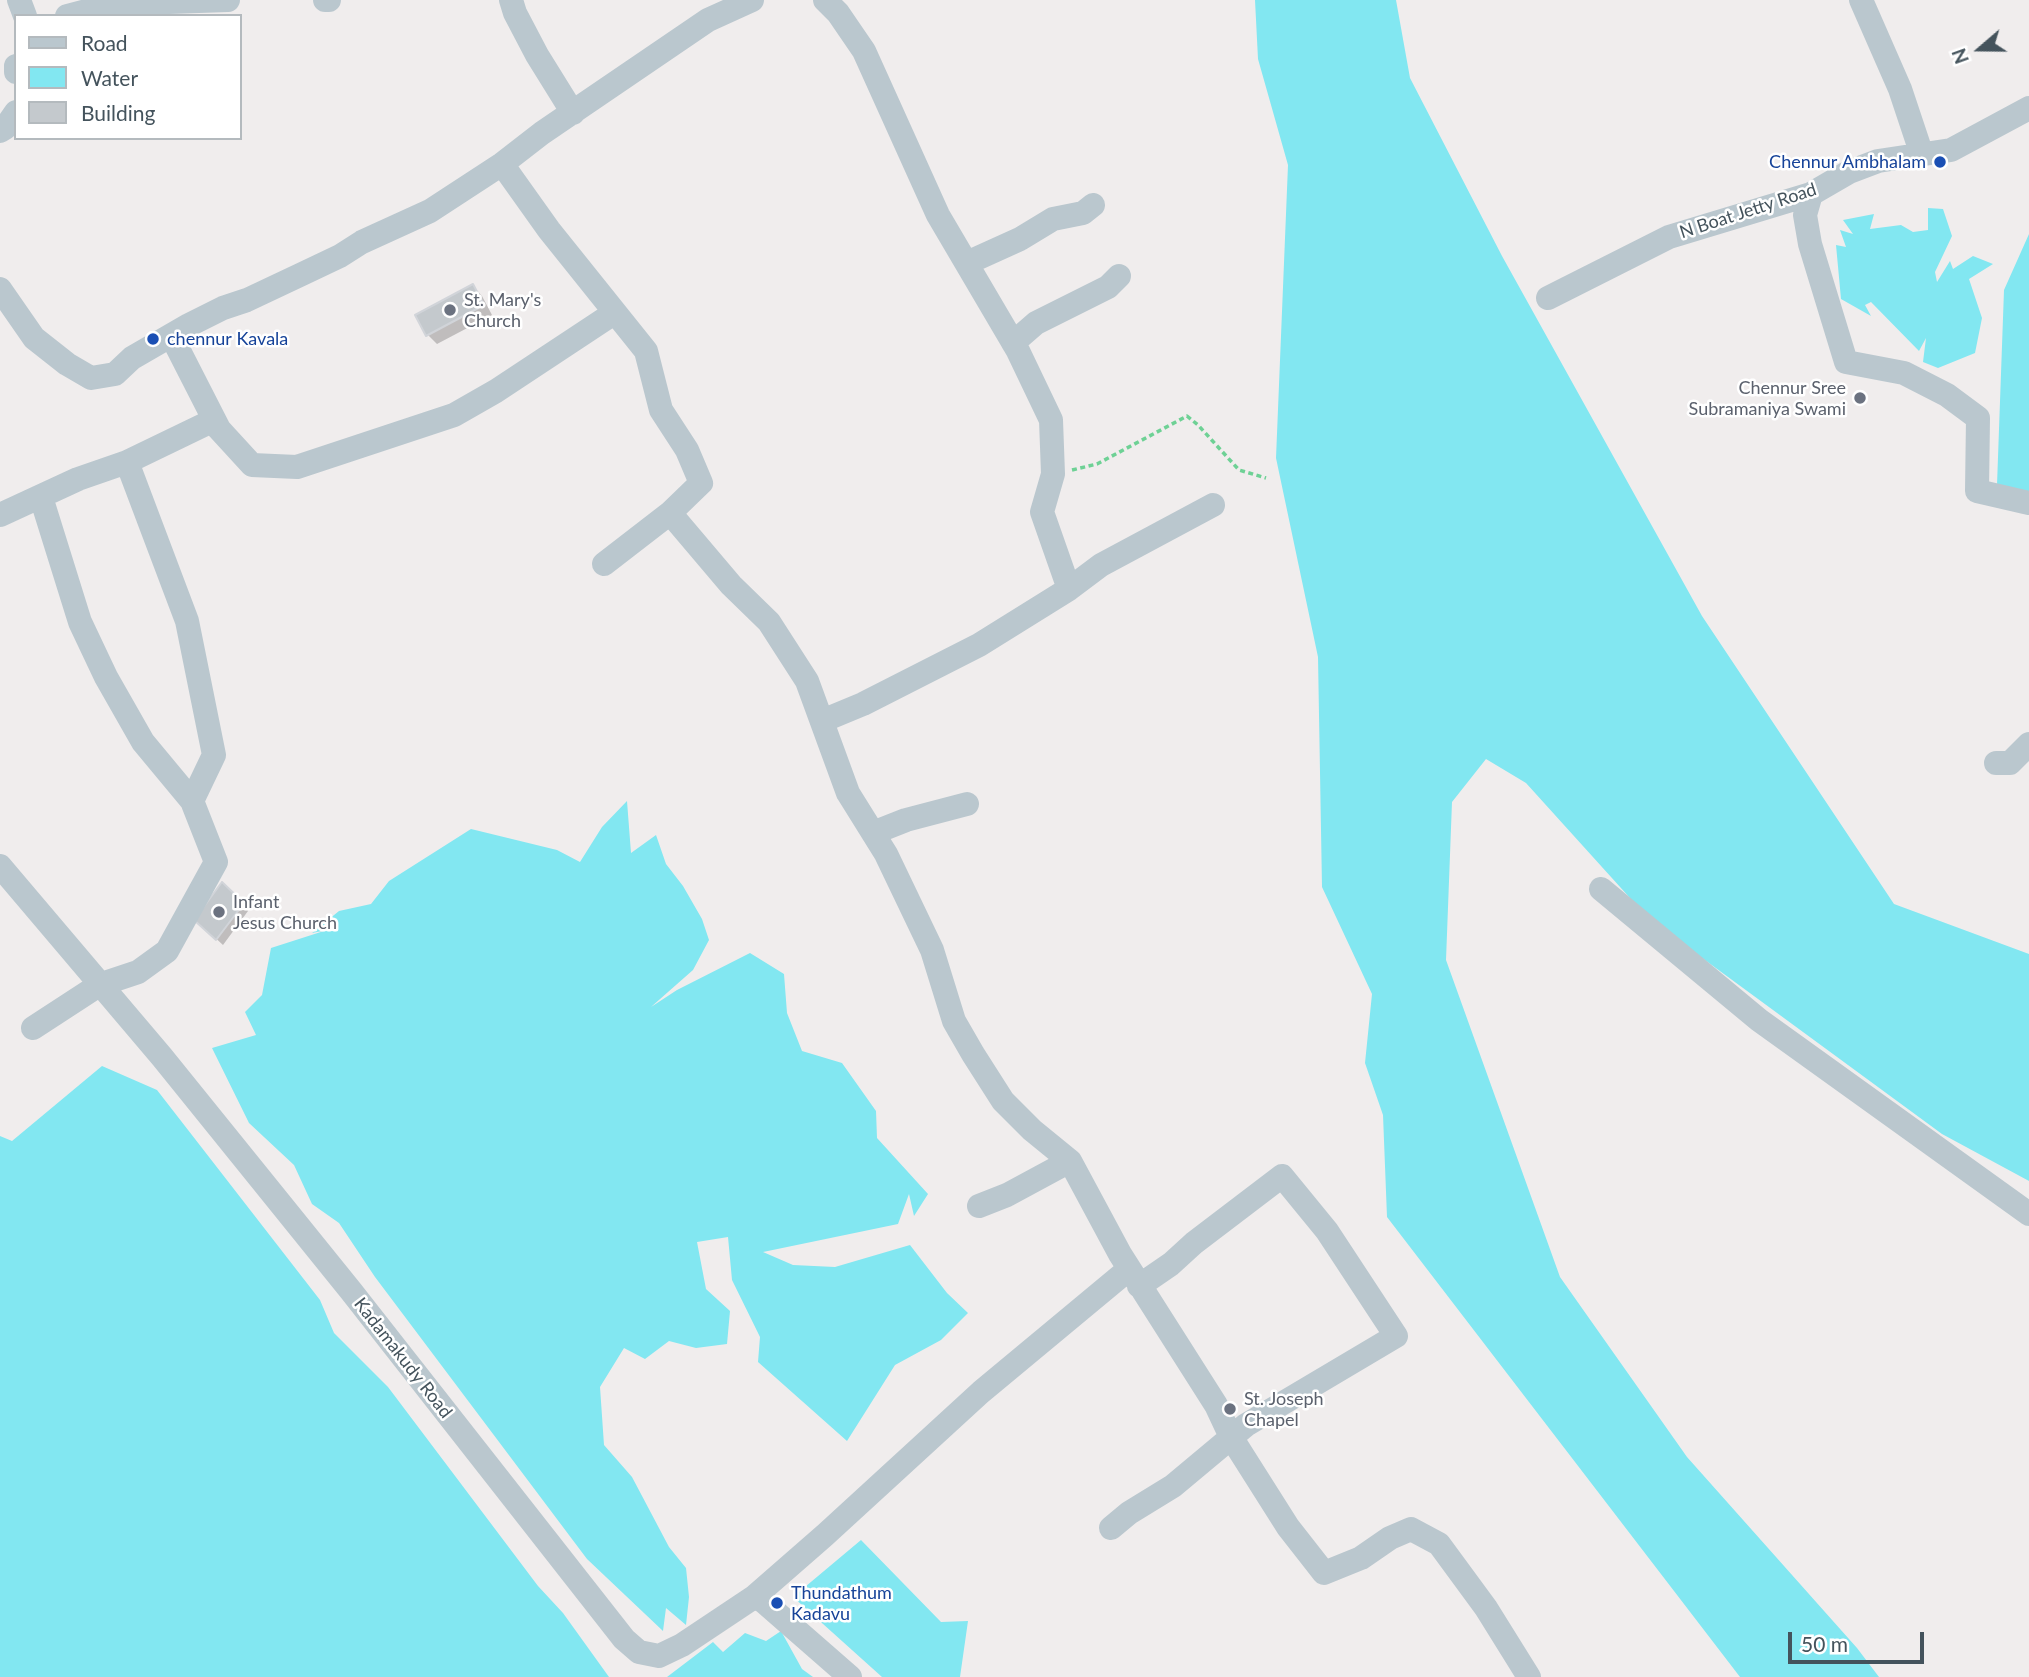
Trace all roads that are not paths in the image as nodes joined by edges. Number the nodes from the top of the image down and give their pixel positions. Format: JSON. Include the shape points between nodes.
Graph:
{"nodes":[{"id":1,"x":228,"y":0,"type":"edge"},
{"id":2,"x":511,"y":0,"type":"edge"},
{"id":3,"x":752,"y":0,"type":"edge"},
{"id":4,"x":825,"y":0,"type":"edge"},
{"id":5,"x":1861,"y":0,"type":"edge"},
{"id":6,"x":75,"y":14,"type":"edge"},
{"id":7,"x":2029,"y":108,"type":"edge"},
{"id":8,"x":573,"y":113,"type":"junction"},
{"id":9,"x":14,"y":114,"type":"edge"},
{"id":10,"x":0,"y":131,"type":"edge"},
{"id":11,"x":1922,"y":155,"type":"junction"},
{"id":12,"x":502,"y":164,"type":"junction"},
{"id":13,"x":1811,"y":194,"type":"junction"},
{"id":14,"x":1093,"y":205,"type":"dead end"},
{"id":15,"x":967,"y":263,"type":"junction"},
{"id":16,"x":1119,"y":276,"type":"dead end"},
{"id":17,"x":0,"y":289,"type":"edge"},
{"id":18,"x":1548,"y":298,"type":"dead end"},
{"id":19,"x":614,"y":313,"type":"junction"},
{"id":20,"x":172,"y":337,"type":"junction"},
{"id":21,"x":1013,"y":343,"type":"junction"},
{"id":22,"x":214,"y":419,"type":"junction"},
{"id":23,"x":127,"y":462,"type":"junction"},
{"id":24,"x":41,"y":497,"type":"junction"},
{"id":25,"x":2029,"y":503,"type":"edge"},
{"id":26,"x":1213,"y":505,"type":"dead end"},
{"id":27,"x":670,"y":513,"type":"junction"},
{"id":28,"x":0,"y":514,"type":"edge"},
{"id":29,"x":604,"y":564,"type":"dead end"},
{"id":30,"x":1069,"y":589,"type":"junction"},
{"id":31,"x":822,"y":721,"type":"junction"},
{"id":32,"x":2029,"y":744,"type":"edge"},
{"id":33,"x":1996,"y":763,"type":"dead end"},
{"id":34,"x":192,"y":801,"type":"junction"},
{"id":35,"x":967,"y":804,"type":"dead end"},
{"id":36,"x":873,"y":833,"type":"junction"},
{"id":37,"x":0,"y":866,"type":"edge"},
{"id":38,"x":1601,"y":890,"type":"dead end"},
{"id":39,"x":99,"y":985,"type":"junction"},
{"id":40,"x":33,"y":1028,"type":"dead end"},
{"id":41,"x":1070,"y":1160,"type":"junction"},
{"id":42,"x":979,"y":1206,"type":"dead end"},
{"id":43,"x":2029,"y":1214,"type":"edge"},
{"id":44,"x":1134,"y":1277,"type":"junction"},
{"id":45,"x":1231,"y":1437,"type":"junction"},
{"id":46,"x":1111,"y":1528,"type":"dead end"},
{"id":47,"x":754,"y":1597,"type":"junction"},
{"id":48,"x":850,"y":1677,"type":"edge"},
{"id":49,"x":1529,"y":1677,"type":"edge"}],
"edges":[{"from":1,"to":6,"type":"street","via":[[140,3]]},
{"from":2,"to":8,"type":"street","via":[[537,55]]},
{"from":3,"to":8,"type":"street","via":[[708,20]]},
{"from":4,"to":15,"type":"street","via":[[864,51],[938,215]]},
{"from":5,"to":11,"type":"street","via":[[1900,89]]},
{"from":7,"to":11,"type":"street","name":"N Boat Jetty Road","via":[[1951,150]]},
{"from":8,"to":12,"type":"street"},
{"from":9,"to":10,"type":"street"},
{"from":11,"to":13,"type":"street","name":"N Boat Jetty Road","via":[[1878,161]]},
{"from":12,"to":19,"type":"street"},
{"from":12,"to":20,"type":"street","via":[[430,211],[223,307]]},
{"from":13,"to":18,"type":"street","name":"N Boat Jetty Road","via":[[1669,237]]},
{"from":13,"to":25,"type":"street","via":[[1805,215],[1810,244],[1846,362],[1903,373],[1947,395],[1978,418],[1977,491]]},
{"from":14,"to":15,"type":"street","via":[[1083,213],[1053,219]]},
{"from":15,"to":21,"type":"street"},
{"from":16,"to":21,"type":"street","via":[[1108,287],[1036,323]]},
{"from":17,"to":20,"type":"street","via":[[34,338],[91,378],[115,374],[132,358]]},
{"from":19,"to":22,"type":"street","via":[[454,415],[297,467],[253,465]]},
{"from":19,"to":27,"type":"street","via":[[646,351],[661,410],[687,450],[701,483]]},
{"from":20,"to":22,"type":"street"},
{"from":21,"to":30,"type":"street","via":[[1051,421],[1053,474],[1042,512]]},
{"from":22,"to":23,"type":"street"},
{"from":23,"to":24,"type":"street"},
{"from":23,"to":34,"type":"street","via":[[187,621],[214,755]]},
{"from":24,"to":28,"type":"street"},
{"from":24,"to":34,"type":"street","via":[[80,622],[106,677],[143,742]]},
{"from":26,"to":30,"type":"street","via":[[1101,565]]},
{"from":27,"to":29,"type":"street"},
{"from":27,"to":31,"type":"street","via":[[769,622],[807,681]]},
{"from":30,"to":31,"type":"street","via":[[979,645]]},
{"from":31,"to":36,"type":"street","via":[[848,793]]},
{"from":32,"to":33,"type":"street","via":[[2010,763]]},
{"from":34,"to":39,"type":"street","via":[[216,862],[167,951],[138,972]]},
{"from":35,"to":36,"type":"street"},
{"from":36,"to":41,"type":"street","via":[[932,950],[954,1021],[973,1054],[1003,1101]]},
{"from":37,"to":39,"type":"street","name":"Kadamakudy Road"},
{"from":38,"to":43,"type":"street","via":[[1759,1020]]},
{"from":39,"to":40,"type":"street"},
{"from":39,"to":47,"type":"street","name":"Kadamakudy Road","via":[[351,1291],[624,1639],[639,1652],[659,1656]]},
{"from":41,"to":42,"type":"street"},
{"from":41,"to":44,"type":"street"},
{"from":44,"to":45,"type":"street","via":[[1216,1405]]},
{"from":44,"to":45,"type":"street","via":[[1171,1264],[1282,1176],[1327,1231],[1396,1336]]},
{"from":44,"to":47,"type":"street","via":[[981,1392]]},
{"from":45,"to":46,"type":"street","via":[[1173,1486]]},
{"from":45,"to":49,"type":"street","via":[[1288,1527],[1324,1573],[1411,1529],[1438,1545],[1486,1608]]},
{"from":47,"to":48,"type":"street"}]}
